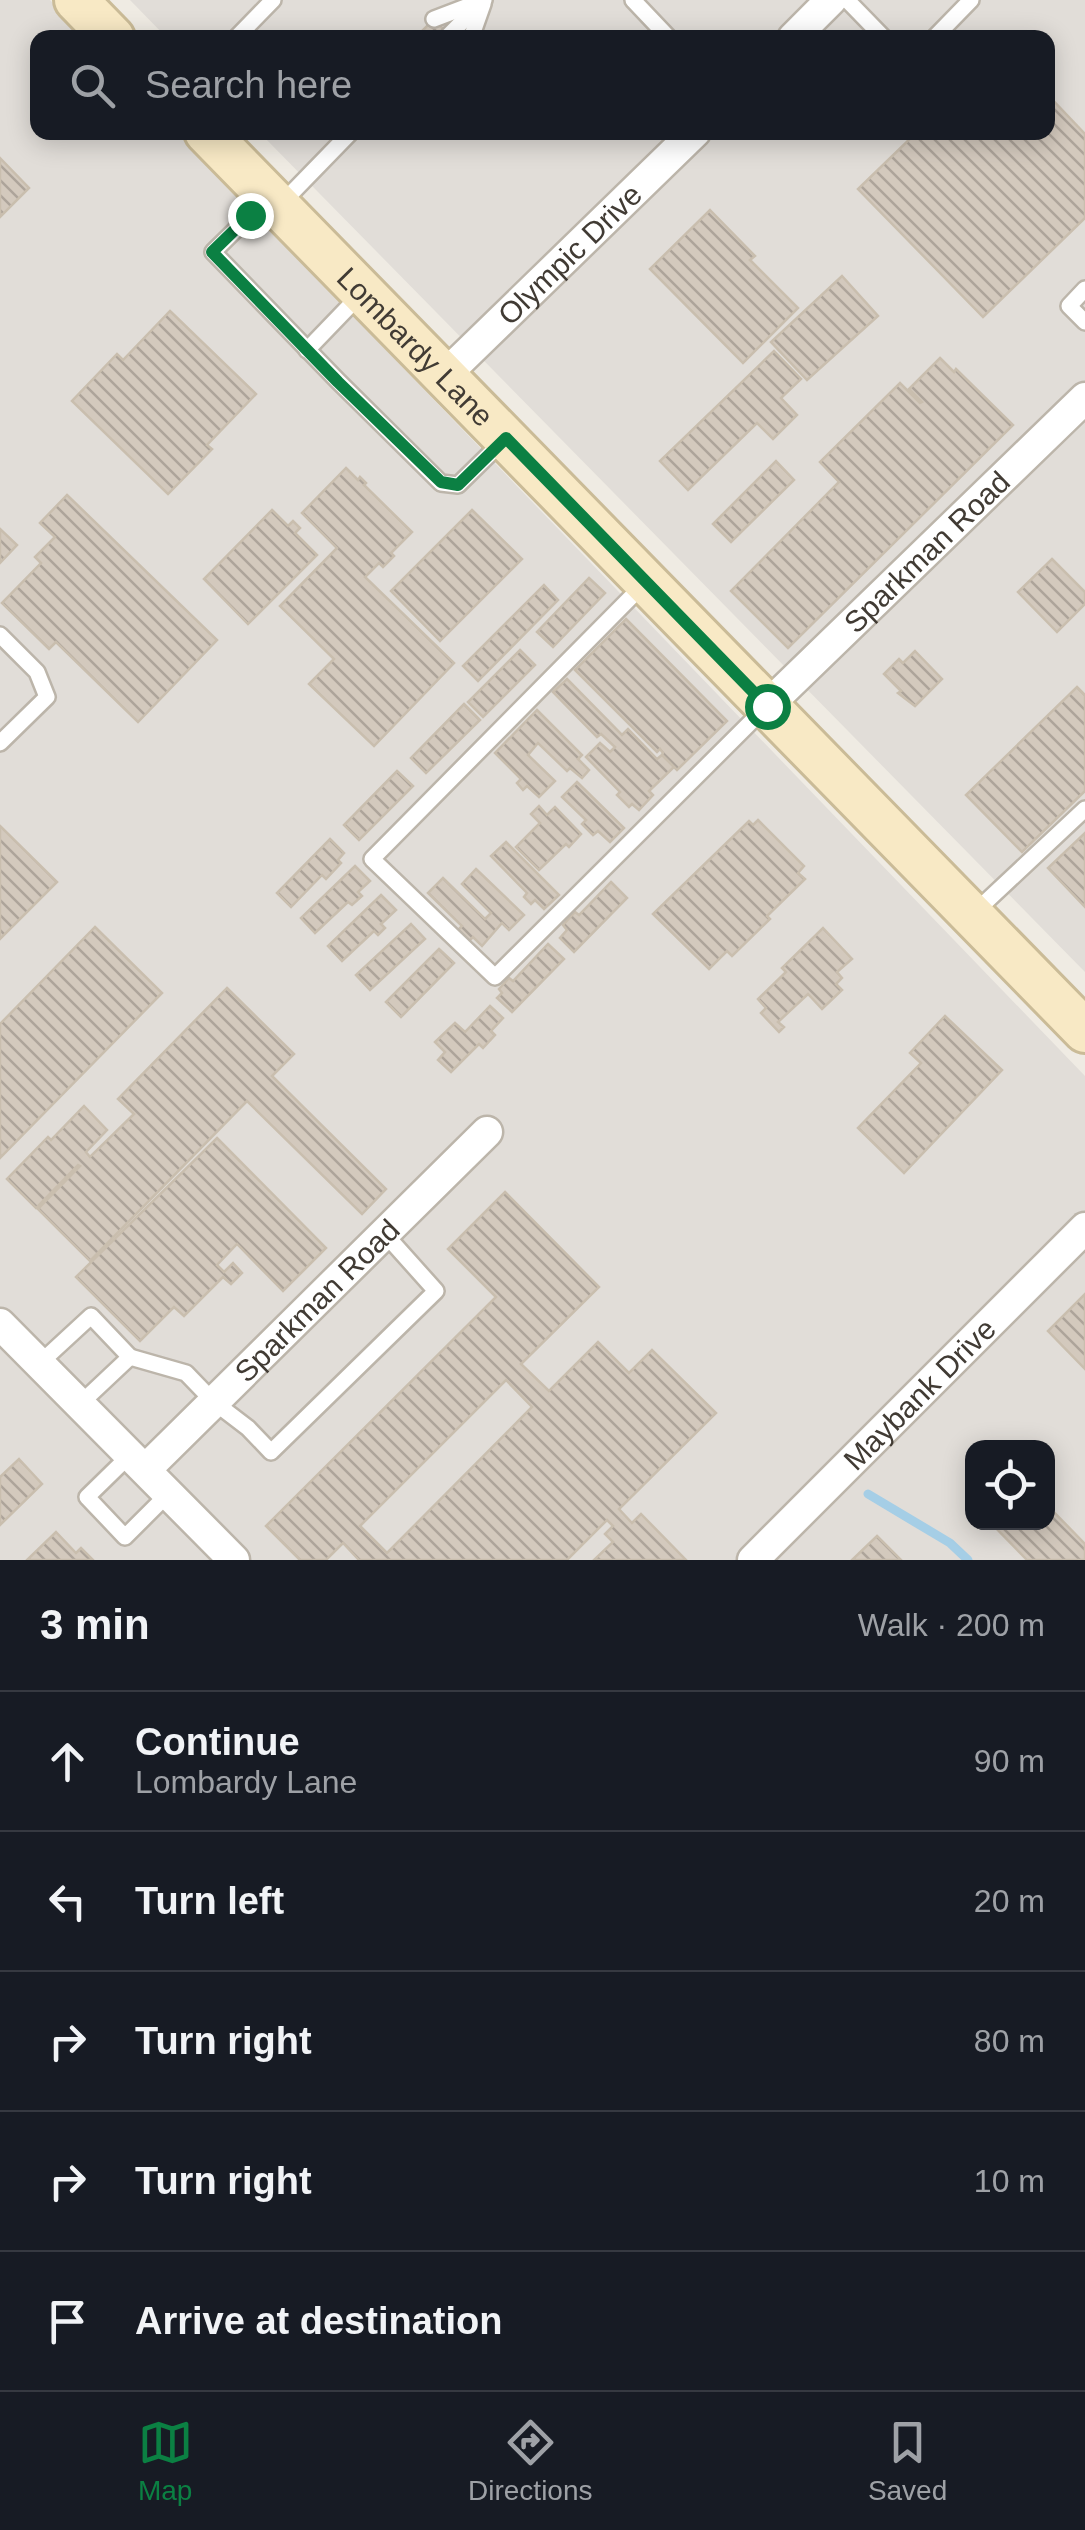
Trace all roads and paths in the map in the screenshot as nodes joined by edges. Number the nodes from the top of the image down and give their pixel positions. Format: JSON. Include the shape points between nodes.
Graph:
{"nodes":[{"id":1,"x":274,"y":0,"type":"edge"},
{"id":2,"x":484,"y":0,"type":"edge"},
{"id":3,"x":633,"y":0,"type":"edge"},
{"id":4,"x":831,"y":0,"type":"edge"},
{"id":5,"x":847,"y":0,"type":"edge"},
{"id":6,"x":971,"y":0,"type":"edge"},
{"id":7,"x":434,"y":19,"type":"dead end"},
{"id":8,"x":244,"y":30,"type":"edge"},
{"id":9,"x":454,"y":30,"type":"edge"},
{"id":10,"x":475,"y":30,"type":"edge"},
{"id":11,"x":484,"y":30,"type":"edge"},
{"id":12,"x":661,"y":30,"type":"edge"},
{"id":13,"x":801,"y":30,"type":"edge"},
{"id":14,"x":876,"y":30,"type":"edge"},
{"id":15,"x":942,"y":30,"type":"edge"},
{"id":16,"x":214,"y":140,"type":"edge"},
{"id":17,"x":342,"y":140,"type":"edge"},
{"id":18,"x":687,"y":140,"type":"edge"},
{"id":19,"x":274,"y":202,"type":"junction"},
{"id":20,"x":1085,"y":289,"type":"edge"},
{"id":21,"x":362,"y":292,"type":"junction"},
{"id":22,"x":1085,"y":322,"type":"edge"},
{"id":23,"x":307,"y":350,"type":"junction"},
{"id":24,"x":444,"y":376,"type":"junction"},
{"id":25,"x":1085,"y":398,"type":"edge"},
{"id":26,"x":506,"y":438,"type":"junction"},
{"id":27,"x":645,"y":582,"type":"junction"},
{"id":28,"x":0,"y":635,"type":"edge"},
{"id":29,"x":767,"y":706,"type":"junction"},
{"id":30,"x":0,"y":743,"type":"edge"},
{"id":31,"x":1085,"y":809,"type":"edge"},
{"id":32,"x":972,"y":916,"type":"junction"},
{"id":33,"x":1085,"y":1031,"type":"edge"},
{"id":34,"x":487,"y":1132,"type":"dead end"},
{"id":35,"x":1085,"y":1228,"type":"edge"},
{"id":36,"x":385,"y":1234,"type":"junction"},
{"id":37,"x":0,"y":1325,"type":"edge"},
{"id":38,"x":130,"y":1357,"type":"junction"},
{"id":39,"x":40,"y":1364,"type":"junction"},
{"id":40,"x":214,"y":1402,"type":"junction"},
{"id":41,"x":80,"y":1404,"type":"junction"},
{"id":42,"x":138,"y":1462,"type":"junction"},
{"id":43,"x":169,"y":1493,"type":"junction"},
{"id":44,"x":234,"y":1560,"type":"edge"},
{"id":45,"x":753,"y":1560,"type":"edge"}],
"edges":[{"from":1,"to":8,"type":"lane"},
{"from":2,"to":7,"type":"lane"},
{"from":2,"to":9,"type":"lane"},
{"from":2,"to":10,"type":"lane"},
{"from":2,"to":11,"type":"lane"},
{"from":3,"to":12,"type":"lane"},
{"from":4,"to":13,"type":"street"},
{"from":5,"to":14,"type":"lane"},
{"from":6,"to":15,"type":"lane"},
{"from":16,"to":19,"type":"main road","name":"Lombardy Lane"},
{"from":17,"to":19,"type":"lane"},
{"from":18,"to":24,"type":"street","name":"Olympic Drive"},
{"from":19,"to":21,"type":"main road","name":"Lombardy Lane"},
{"from":19,"to":23,"type":"lane","via":[[212,252]]},
{"from":20,"to":22,"type":"lane","via":[[1069,306]]},
{"from":21,"to":23,"type":"lane"},
{"from":21,"to":24,"type":"main road","name":"Lombardy Lane"},
{"from":23,"to":26,"type":"lane","via":[[441,482],[458,485]]},
{"from":24,"to":26,"type":"main road","name":"Lombardy Lane"},
{"from":25,"to":29,"type":"street","name":"Sparkman Road"},
{"from":26,"to":27,"type":"main road","name":"Lombardy Lane"},
{"from":27,"to":29,"type":"main road","name":"Lombardy Lane"},
{"from":27,"to":29,"type":"lane","via":[[372,859],[494,977]]},
{"from":28,"to":30,"type":"lane","via":[[37,672],[46,697]]},
{"from":29,"to":32,"type":"main road","name":"Lombardy Lane"},
{"from":31,"to":32,"type":"lane"},
{"from":32,"to":33,"type":"main road","name":"Lombardy Lane"},
{"from":34,"to":36,"type":"street","name":"Sparkman Road"},
{"from":35,"to":45,"type":"street","name":"Maybank Drive"},
{"from":36,"to":40,"type":"street","name":"Sparkman Road"},
{"from":36,"to":40,"type":"lane","via":[[436,1291],[271,1452]]},
{"from":37,"to":39,"type":"street"},
{"from":38,"to":39,"type":"lane","via":[[90,1316]]},
{"from":38,"to":40,"type":"lane","via":[[186,1374]]},
{"from":38,"to":41,"type":"lane"},
{"from":39,"to":41,"type":"street"},
{"from":40,"to":42,"type":"street","name":"Sparkman Road"},
{"from":41,"to":42,"type":"street"},
{"from":42,"to":43,"type":"street"},
{"from":42,"to":43,"type":"lane","via":[[87,1496],[125,1537]]},
{"from":43,"to":44,"type":"street"}]}
